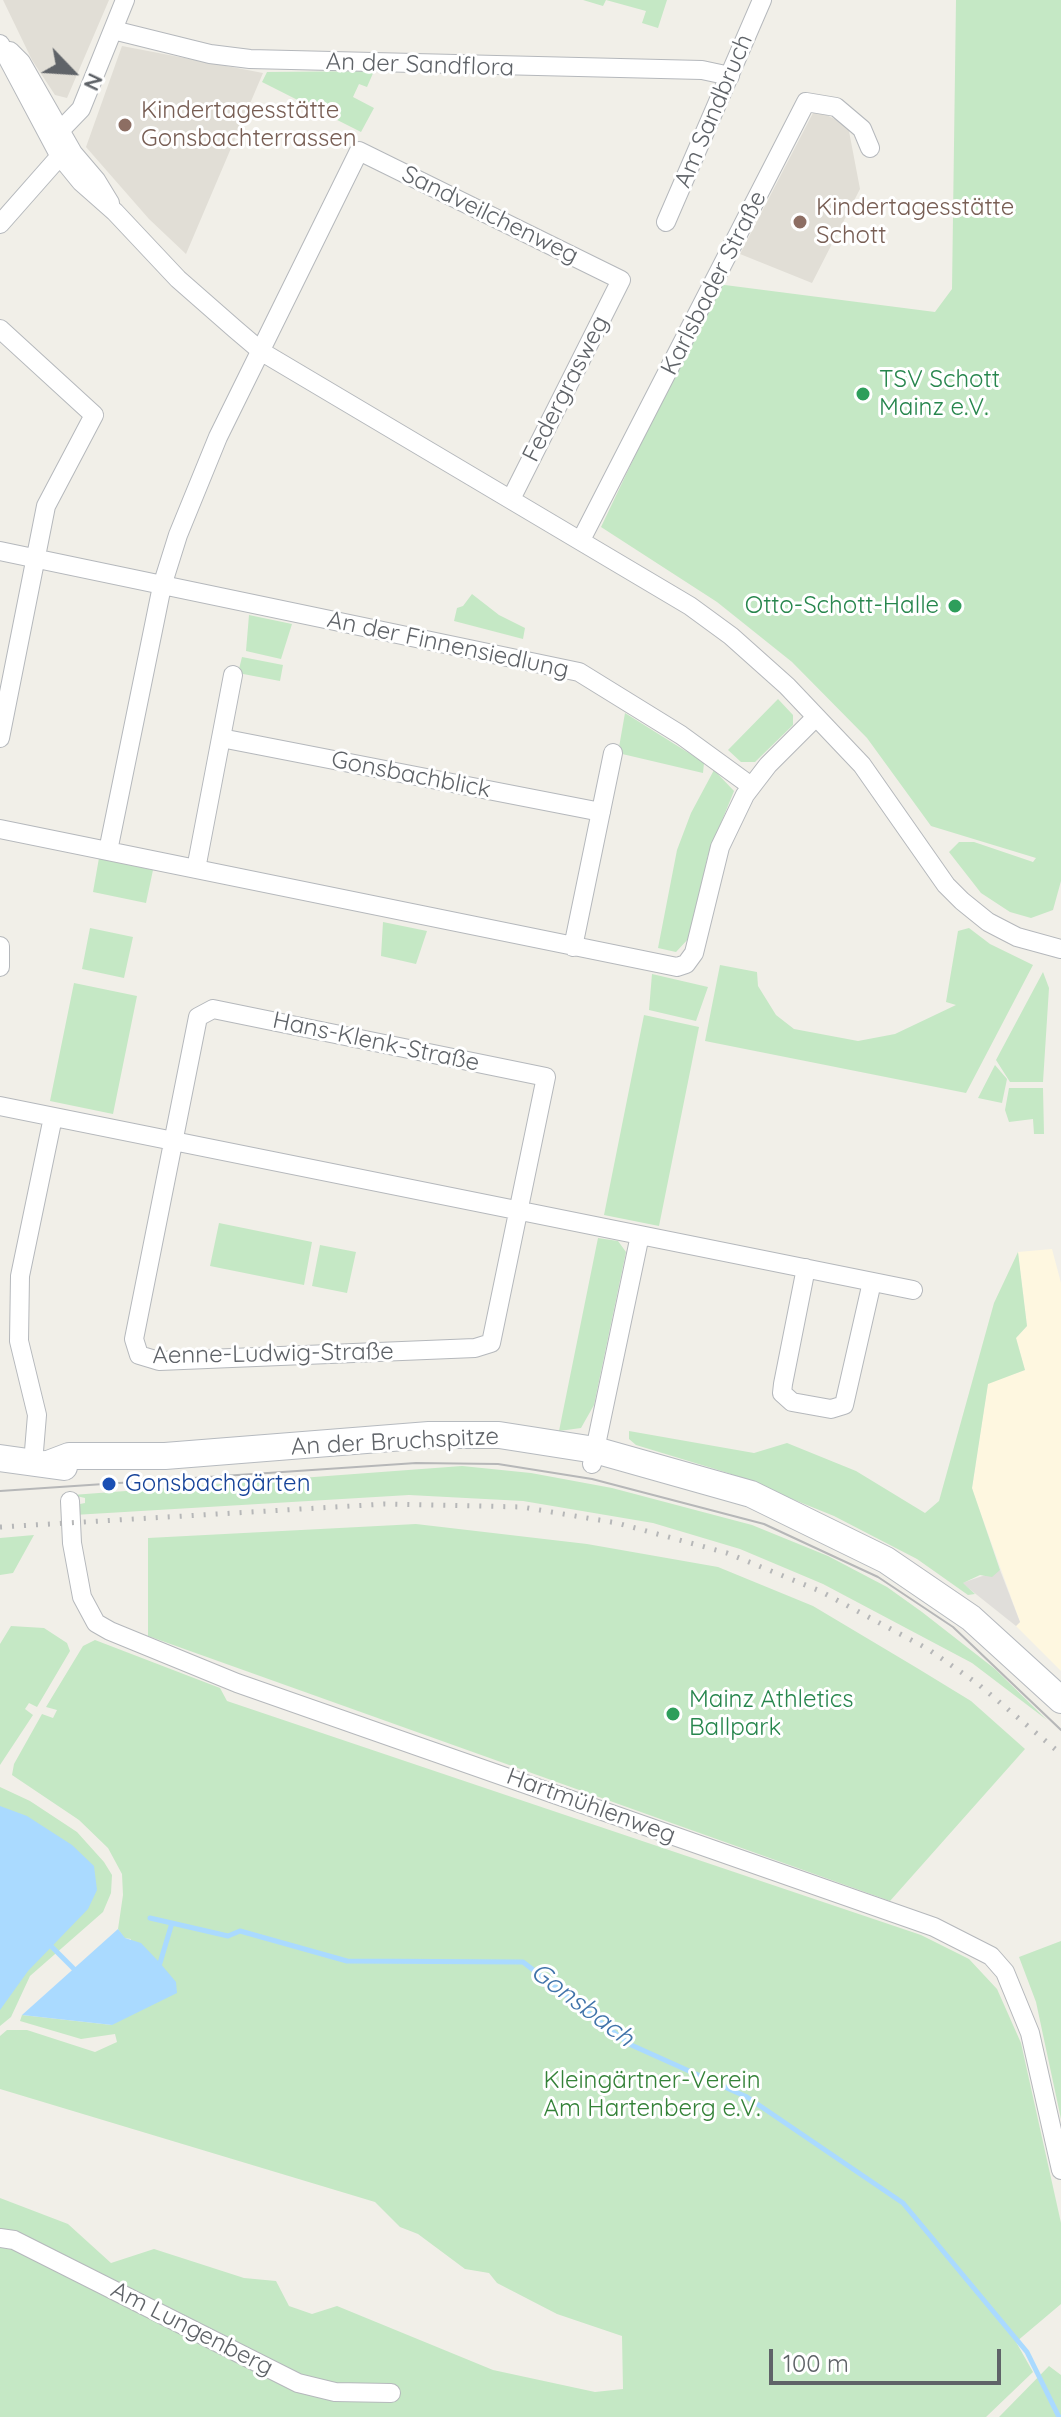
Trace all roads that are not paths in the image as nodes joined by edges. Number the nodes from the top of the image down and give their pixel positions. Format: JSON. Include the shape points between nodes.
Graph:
{"nodes":[{"id":1,"x":125,"y":0,"type":"edge"},
{"id":2,"x":762,"y":0,"type":"edge"},
{"id":3,"x":113,"y":30,"type":"junction"},
{"id":4,"x":0,"y":42,"type":"edge"},
{"id":5,"x":730,"y":76,"type":"junction"},
{"id":6,"x":60,"y":143,"type":"junction"},
{"id":7,"x":870,"y":148,"type":"dead end"},
{"id":8,"x":666,"y":222,"type":"dead end"},
{"id":9,"x":0,"y":224,"type":"edge"},
{"id":10,"x":621,"y":280,"type":"joint"},
{"id":11,"x":0,"y":329,"type":"edge"},
{"id":12,"x":262,"y":352,"type":"junction"},
{"id":13,"x":511,"y":499,"type":"junction"},
{"id":14,"x":581,"y":540,"type":"junction"},
{"id":15,"x":0,"y":551,"type":"edge"},
{"id":16,"x":36,"y":559,"type":"junction"},
{"id":17,"x":162,"y":586,"type":"junction"},
{"id":18,"x":6,"y":672,"type":"edge"},
{"id":19,"x":233,"y":675,"type":"dead end"},
{"id":20,"x":816,"y":717,"type":"junction"},
{"id":21,"x":0,"y":738,"type":"edge"},
{"id":22,"x":221,"y":738,"type":"junction"},
{"id":23,"x":613,"y":753,"type":"dead end"},
{"id":24,"x":751,"y":786,"type":"junction"},
{"id":25,"x":601,"y":812,"type":"junction"},
{"id":26,"x":0,"y":829,"type":"edge"},
{"id":27,"x":108,"y":851,"type":"junction"},
{"id":28,"x":196,"y":869,"type":"junction"},
{"id":29,"x":0,"y":946,"type":"edge"},
{"id":30,"x":573,"y":947,"type":"junction"},
{"id":31,"x":1061,"y":949,"type":"edge"},
{"id":32,"x":0,"y":967,"type":"edge"},
{"id":33,"x":0,"y":1106,"type":"edge"},
{"id":34,"x":53,"y":1117,"type":"junction"},
{"id":35,"x":174,"y":1141,"type":"junction"},
{"id":36,"x":519,"y":1211,"type":"junction"},
{"id":37,"x":640,"y":1235,"type":"junction"},
{"id":38,"x":806,"y":1268,"type":"junction"},
{"id":39,"x":872,"y":1282,"type":"junction"},
{"id":40,"x":913,"y":1290,"type":"dead end"},
{"id":41,"x":9,"y":1342,"type":"edge"},
{"id":42,"x":594,"y":1457,"type":"junction"},
{"id":43,"x":0,"y":1458,"type":"edge"},
{"id":44,"x":40,"y":1463,"type":"junction"},
{"id":45,"x":70,"y":1501,"type":"dead end"},
{"id":46,"x":1061,"y":1700,"type":"edge"},
{"id":47,"x":1061,"y":2170,"type":"edge"},
{"id":48,"x":0,"y":2238,"type":"edge"},
{"id":49,"x":391,"y":2393,"type":"dead end"}],
"edges":[{"from":1,"to":3,"type":"street"},
{"from":2,"to":5,"type":"street","name":"Am Sandbruch"},
{"from":3,"to":5,"type":"street","name":"An der Sandflora","via":[[250,59],[702,70]]},
{"from":3,"to":6,"type":"street","via":[[81,109]]},
{"from":4,"to":6,"type":"street","via":[[21,62]]},
{"from":5,"to":8,"type":"street","name":"Am Sandbruch"},
{"from":6,"to":9,"type":"street"},
{"from":6,"to":12,"type":"street","via":[[87,189]]},
{"from":7,"to":14,"type":"street","name":"Karlsbader Straße","via":[[862,129],[836,107],[806,102]]},
{"from":10,"to":12,"type":"street","name":"Sandveilchenweg","via":[[359,151]]},
{"from":10,"to":13,"type":"street","name":"Federgrasweg"},
{"from":11,"to":16,"type":"street","via":[[94,415],[46,506]]},
{"from":12,"to":13,"type":"street"},
{"from":12,"to":17,"type":"street","via":[[198,482]]},
{"from":13,"to":14,"type":"street"},
{"from":14,"to":20,"type":"street","via":[[731,636]]},
{"from":15,"to":16,"type":"street","name":"An der Finnensiedlung"},
{"from":16,"to":17,"type":"street","name":"An der Finnensiedlung"},
{"from":16,"to":18,"type":"street"},
{"from":17,"to":24,"type":"street","name":"An der Finnensiedlung","via":[[579,672]]},
{"from":17,"to":27,"type":"street"},
{"from":18,"to":21,"type":"street"},
{"from":19,"to":22,"type":"street"},
{"from":20,"to":24,"type":"street"},
{"from":20,"to":31,"type":"street","via":[[862,765],[962,901],[1017,937]]},
{"from":22,"to":25,"type":"street","name":"Gonsbachblick"},
{"from":22,"to":28,"type":"street"},
{"from":23,"to":25,"type":"street"},
{"from":24,"to":30,"type":"street","via":[[720,847],[694,953],[686,964],[677,967]]},
{"from":25,"to":30,"type":"street"},
{"from":26,"to":27,"type":"street"},
{"from":27,"to":28,"type":"street"},
{"from":28,"to":30,"type":"street"},
{"from":29,"to":32,"type":"street"},
{"from":33,"to":34,"type":"street"},
{"from":34,"to":35,"type":"street"},
{"from":34,"to":41,"type":"street"},
{"from":35,"to":36,"type":"street"},
{"from":35,"to":36,"type":"street","name":"Hans-Klenk-Straße","via":[[198,1017],[213,1009],[242,1014],[546,1077]]},
{"from":35,"to":36,"type":"street","name":"Aenne-Ludwig-Straße","via":[[134,1339],[135,1350],[145,1360],[487,1345],[495,1335]]},
{"from":36,"to":37,"type":"street"},
{"from":37,"to":38,"type":"street"},
{"from":37,"to":42,"type":"street"},
{"from":38,"to":39,"type":"street"},
{"from":38,"to":39,"type":"street","via":[[782,1393],[792,1402],[831,1409],[844,1405]]},
{"from":39,"to":40,"type":"street"},
{"from":41,"to":44,"type":"street","via":[[37,1415]]},
{"from":42,"to":44,"type":"main road","name":"An der Bruchspitze","via":[[444,1447],[133,1468],[69,1469]]},
{"from":42,"to":46,"type":"main road","name":"An der Bruchspitze","via":[[825,1529],[931,1588]]},
{"from":43,"to":44,"type":"main road","name":"An der Bruchspitze"},
{"from":45,"to":47,"type":"street","name":"Hartmühlenweg","via":[[82,1597],[96,1623],[110,1631],[237,1683],[934,1927],[991,1956],[1005,1972],[1030,2033]]},
{"from":48,"to":49,"type":"street","name":"Am Lungenberg","via":[[14,2240],[298,2383],[335,2392]]}]}
